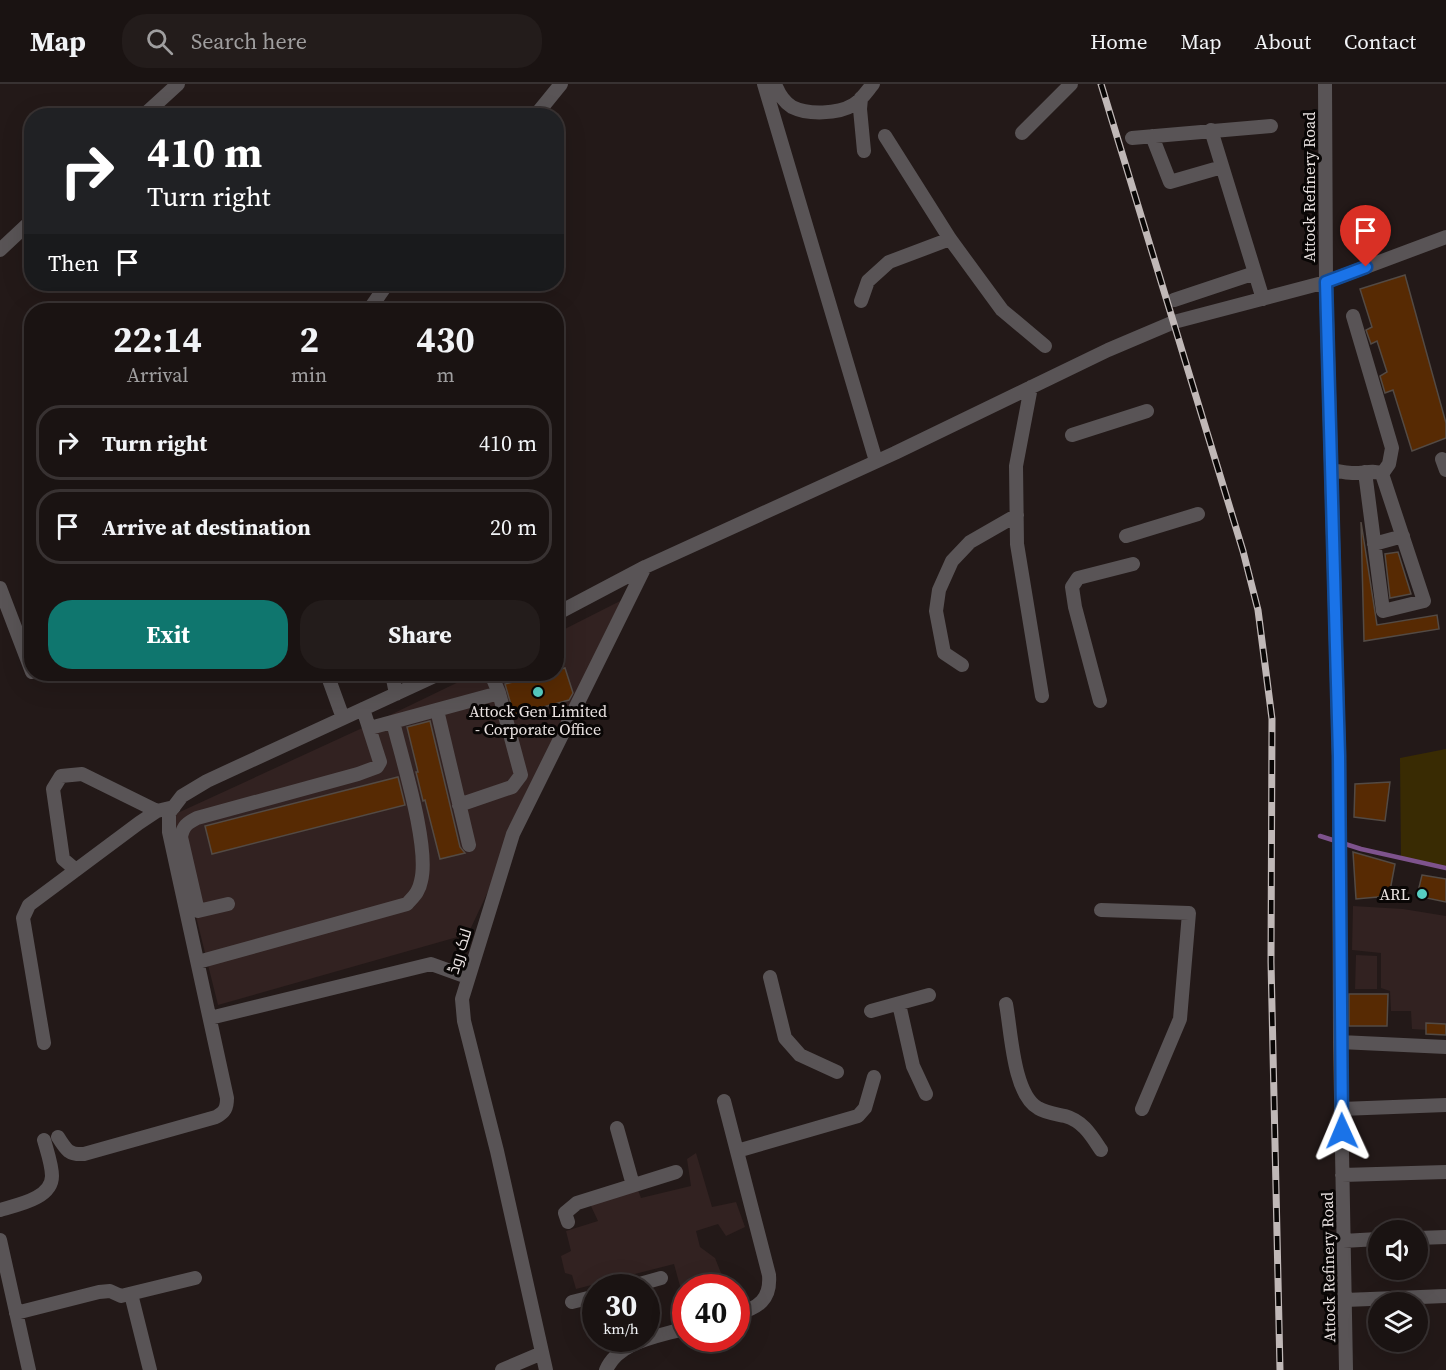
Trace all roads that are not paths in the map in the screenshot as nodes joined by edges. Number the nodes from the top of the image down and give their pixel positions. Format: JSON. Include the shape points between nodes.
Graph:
{"nodes":[{"id":1,"x":178,"y":84,"type":"edge"},
{"id":2,"x":561,"y":84,"type":"edge"},
{"id":3,"x":764,"y":84,"type":"edge"},
{"id":4,"x":775,"y":84,"type":"edge"},
{"id":5,"x":873,"y":84,"type":"edge"},
{"id":6,"x":1071,"y":84,"type":"edge"},
{"id":7,"x":1325,"y":84,"type":"edge"},
{"id":8,"x":861,"y":98,"type":"junction"},
{"id":9,"x":152,"y":108,"type":"edge"},
{"id":10,"x":542,"y":108,"type":"edge"},
{"id":11,"x":1271,"y":126,"type":"dead end"},
{"id":12,"x":1211,"y":130,"type":"junction"},
{"id":13,"x":1022,"y":133,"type":"dead end"},
{"id":14,"x":885,"y":136,"type":"dead end"},
{"id":15,"x":1152,"y":136,"type":"junction"},
{"id":16,"x":1132,"y":138,"type":"dead end"},
{"id":17,"x":864,"y":151,"type":"dead end"},
{"id":18,"x":1222,"y":166,"type":"junction"},
{"id":19,"x":24,"y":228,"type":"edge"},
{"id":20,"x":1446,"y":237,"type":"edge"},
{"id":21,"x":950,"y":239,"type":"junction"},
{"id":22,"x":0,"y":250,"type":"edge"},
{"id":23,"x":1255,"y":273,"type":"junction"},
{"id":24,"x":1326,"y":282,"type":"junction"},
{"id":25,"x":1263,"y":299,"type":"junction"},
{"id":26,"x":1174,"y":300,"type":"dead end"},
{"id":27,"x":861,"y":301,"type":"dead end"},
{"id":28,"x":1353,"y":316,"type":"dead end"},
{"id":29,"x":1045,"y":346,"type":"dead end"},
{"id":30,"x":1030,"y":387,"type":"junction"},
{"id":31,"x":1147,"y":411,"type":"dead end"},
{"id":32,"x":1072,"y":435,"type":"dead end"},
{"id":33,"x":876,"y":461,"type":"junction"},
{"id":34,"x":1331,"y":470,"type":"junction"},
{"id":35,"x":1365,"y":472,"type":"junction"},
{"id":36,"x":1382,"y":474,"type":"junction"},
{"id":37,"x":1198,"y":514,"type":"dead end"},
{"id":38,"x":1017,"y":515,"type":"junction"},
{"id":39,"x":1126,"y":536,"type":"dead end"},
{"id":40,"x":1403,"y":536,"type":"junction"},
{"id":41,"x":1374,"y":544,"type":"junction"},
{"id":42,"x":1133,"y":564,"type":"dead end"},
{"id":43,"x":645,"y":567,"type":"junction"},
{"id":44,"x":0,"y":588,"type":"edge"},
{"id":45,"x":564,"y":610,"type":"edge"},
{"id":46,"x":24,"y":652,"type":"edge"},
{"id":47,"x":962,"y":665,"type":"dead end"},
{"id":48,"x":330,"y":681,"type":"edge"},
{"id":49,"x":393,"y":681,"type":"edge"},
{"id":50,"x":424,"y":681,"type":"edge"},
{"id":51,"x":494,"y":681,"type":"edge"},
{"id":52,"x":499,"y":693,"type":"junction"},
{"id":53,"x":396,"y":694,"type":"junction"},
{"id":54,"x":1042,"y":696,"type":"dead end"},
{"id":55,"x":1100,"y":701,"type":"dead end"},
{"id":56,"x":363,"y":709,"type":"junction"},
{"id":57,"x":437,"y":710,"type":"junction"},
{"id":58,"x":343,"y":718,"type":"junction"},
{"id":59,"x":393,"y":722,"type":"junction"},
{"id":60,"x":370,"y":728,"type":"junction"},
{"id":61,"x":459,"y":805,"type":"junction"},
{"id":62,"x":174,"y":807,"type":"junction"},
{"id":63,"x":157,"y":811,"type":"junction"},
{"id":64,"x":469,"y":845,"type":"dead end"},
{"id":65,"x":76,"y":870,"type":"junction"},
{"id":66,"x":228,"y":904,"type":"dead end"},
{"id":67,"x":1101,"y":910,"type":"dead end"},
{"id":68,"x":198,"y":962,"type":"junction"},
{"id":69,"x":467,"y":977,"type":"junction"},
{"id":70,"x":770,"y":977,"type":"dead end"},
{"id":71,"x":929,"y":995,"type":"dead end"},
{"id":72,"x":899,"y":1004,"type":"junction"},
{"id":73,"x":1006,"y":1004,"type":"dead end"},
{"id":74,"x":871,"y":1011,"type":"dead end"},
{"id":75,"x":210,"y":1018,"type":"junction"},
{"id":76,"x":1340,"y":1042,"type":"junction"},
{"id":77,"x":44,"y":1043,"type":"dead end"},
{"id":78,"x":1446,"y":1047,"type":"edge"},
{"id":79,"x":837,"y":1072,"type":"dead end"},
{"id":80,"x":874,"y":1077,"type":"dead end"},
{"id":81,"x":926,"y":1094,"type":"dead end"},
{"id":82,"x":724,"y":1101,"type":"dead end"},
{"id":83,"x":1446,"y":1105,"type":"edge"},
{"id":84,"x":1341,"y":1108,"type":"junction"},
{"id":85,"x":1142,"y":1109,"type":"dead end"},
{"id":86,"x":617,"y":1128,"type":"dead end"},
{"id":87,"x":1101,"y":1150,"type":"dead end"},
{"id":88,"x":737,"y":1151,"type":"junction"},
{"id":89,"x":676,"y":1172,"type":"dead end"},
{"id":90,"x":1446,"y":1172,"type":"edge"},
{"id":91,"x":1342,"y":1175,"type":"junction"},
{"id":92,"x":633,"y":1185,"type":"junction"},
{"id":93,"x":0,"y":1210,"type":"edge"},
{"id":94,"x":568,"y":1222,"type":"dead end"},
{"id":95,"x":1446,"y":1237,"type":"edge"},
{"id":96,"x":1428,"y":1238,"type":"edge"},
{"id":97,"x":0,"y":1240,"type":"edge"},
{"id":98,"x":1368,"y":1240,"type":"edge"},
{"id":99,"x":1343,"y":1241,"type":"junction"},
{"id":100,"x":2,"y":1262,"type":"edge"},
{"id":101,"x":195,"y":1278,"type":"dead end"},
{"id":102,"x":131,"y":1294,"type":"junction"},
{"id":103,"x":1446,"y":1296,"type":"edge"},
{"id":104,"x":582,"y":1300,"type":"edge"},
{"id":105,"x":1345,"y":1300,"type":"junction"},
{"id":106,"x":572,"y":1302,"type":"dead end"},
{"id":107,"x":750,"y":1309,"type":"edge"},
{"id":108,"x":16,"y":1313,"type":"junction"},
{"id":109,"x":617,"y":1352,"type":"edge"},
{"id":110,"x":542,"y":1353,"type":"junction"},
{"id":111,"x":29,"y":1370,"type":"edge"},
{"id":112,"x":150,"y":1370,"type":"edge"},
{"id":113,"x":502,"y":1370,"type":"edge"},
{"id":114,"x":546,"y":1370,"type":"edge"},
{"id":115,"x":606,"y":1370,"type":"edge"},
{"id":116,"x":1346,"y":1370,"type":"edge"}],
"edges":[{"from":1,"to":9,"type":"street"},
{"from":2,"to":10,"type":"street"},
{"from":3,"to":33,"type":"street"},
{"from":4,"to":8,"type":"street","via":[[792,107],[810,111],[837,110],[854,105]]},
{"from":5,"to":8,"type":"street"},
{"from":6,"to":13,"type":"street"},
{"from":7,"to":24,"type":"street","name":"Attock Refinery Road"},
{"from":8,"to":17,"type":"street"},
{"from":11,"to":12,"type":"street"},
{"from":12,"to":15,"type":"street"},
{"from":12,"to":18,"type":"street"},
{"from":14,"to":21,"type":"street"},
{"from":15,"to":16,"type":"street"},
{"from":15,"to":18,"type":"street","via":[[1170,182]]},
{"from":18,"to":23,"type":"street"},
{"from":19,"to":22,"type":"street"},
{"from":20,"to":24,"type":"street"},
{"from":21,"to":27,"type":"street","via":[[889,262],[868,281]]},
{"from":21,"to":29,"type":"street","via":[[1002,310]]},
{"from":23,"to":25,"type":"street"},
{"from":23,"to":26,"type":"street"},
{"from":24,"to":25,"type":"street"},
{"from":24,"to":34,"type":"street","name":"Attock Refinery Road"},
{"from":25,"to":30,"type":"street","via":[[1174,322]]},
{"from":28,"to":36,"type":"street","via":[[1392,448]]},
{"from":30,"to":33,"type":"street"},
{"from":30,"to":38,"type":"street","via":[[1016,466]]},
{"from":31,"to":32,"type":"street"},
{"from":33,"to":43,"type":"street"},
{"from":34,"to":35,"type":"street"},
{"from":34,"to":76,"type":"street","name":"Attock Refinery Road","via":[[1339,756]]},
{"from":35,"to":36,"type":"street"},
{"from":35,"to":41,"type":"street"},
{"from":36,"to":40,"type":"street"},
{"from":37,"to":39,"type":"street"},
{"from":38,"to":47,"type":"street","via":[[970,542],[952,561],[939,590],[936,611],[945,653]]},
{"from":38,"to":54,"type":"street","via":[[1017,544]]},
{"from":40,"to":41,"type":"street"},
{"from":40,"to":41,"type":"street","via":[[1424,601],[1383,611]]},
{"from":42,"to":55,"type":"street","via":[[1078,578],[1072,588]]},
{"from":43,"to":45,"type":"street"},
{"from":43,"to":69,"type":"street","name":"لنک روڈ","via":[[513,834]]},
{"from":44,"to":46,"type":"street"},
{"from":48,"to":58,"type":"street"},
{"from":49,"to":53,"type":"street"},
{"from":50,"to":53,"type":"street"},
{"from":51,"to":52,"type":"street"},
{"from":52,"to":57,"type":"street"},
{"from":52,"to":61,"type":"street","via":[[519,779],[501,792]]},
{"from":53,"to":56,"type":"street"},
{"from":56,"to":58,"type":"street"},
{"from":56,"to":60,"type":"street"},
{"from":57,"to":59,"type":"street"},
{"from":57,"to":61,"type":"street"},
{"from":58,"to":62,"type":"street","via":[[207,781],[182,796]]},
{"from":59,"to":60,"type":"street"},
{"from":59,"to":68,"type":"street","via":[[421,842],[422,876],[417,894],[406,904]]},
{"from":60,"to":66,"type":"street","via":[[380,762],[377,767],[186,824],[181,837],[198,911]]},
{"from":61,"to":64,"type":"street"},
{"from":62,"to":63,"type":"street"},
{"from":62,"to":68,"type":"street","via":[[169,813],[169,832]]},
{"from":63,"to":65,"type":"street"},
{"from":63,"to":65,"type":"street","via":[[82,774],[61,776],[53,789],[63,859]]},
{"from":65,"to":77,"type":"street","via":[[29,905],[23,918]]},
{"from":67,"to":85,"type":"street","via":[[1189,913],[1180,1019]]},
{"from":68,"to":75,"type":"street"},
{"from":69,"to":75,"type":"street","via":[[431,964]]},
{"from":69,"to":110,"type":"street","name":"لنک روڈ","via":[[462,999],[464,1022]]},
{"from":70,"to":79,"type":"street","via":[[785,1038],[800,1055]]},
{"from":71,"to":72,"type":"street"},
{"from":72,"to":74,"type":"street"},
{"from":72,"to":81,"type":"street","via":[[913,1066]]},
{"from":73,"to":87,"type":"street","via":[[1019,1079],[1026,1095],[1037,1108],[1084,1125]]},
{"from":75,"to":93,"type":"street","via":[[227,1098],[222,1114],[84,1154],[66,1151],[51,1138],[51,1183],[38,1197]]},
{"from":76,"to":78,"type":"street"},
{"from":76,"to":84,"type":"street","name":"Attock Refinery Road"},
{"from":80,"to":88,"type":"street","via":[[865,1108],[858,1116]]},
{"from":82,"to":88,"type":"street"},
{"from":83,"to":84,"type":"street"},
{"from":84,"to":91,"type":"street","name":"Attock Refinery Road"},
{"from":86,"to":92,"type":"street"},
{"from":88,"to":107,"type":"street","via":[[769,1275],[766,1298]]},
{"from":89,"to":92,"type":"street"},
{"from":90,"to":91,"type":"street"},
{"from":91,"to":99,"type":"street","name":"Attock Refinery Road"},
{"from":92,"to":94,"type":"street","via":[[577,1203],[565,1213]]},
{"from":95,"to":96,"type":"street"},
{"from":97,"to":100,"type":"street"},
{"from":98,"to":99,"type":"street"},
{"from":99,"to":105,"type":"street","name":"Attock Refinery Road"},
{"from":100,"to":108,"type":"street"},
{"from":101,"to":102,"type":"street"},
{"from":102,"to":108,"type":"street","via":[[99,1292]]},
{"from":102,"to":112,"type":"street"},
{"from":103,"to":105,"type":"street"},
{"from":104,"to":106,"type":"street"},
{"from":105,"to":116,"type":"street","name":"Attock Refinery Road"},
{"from":108,"to":111,"type":"street"},
{"from":109,"to":115,"type":"street"},
{"from":110,"to":113,"type":"street"},
{"from":110,"to":114,"type":"street","name":"لنک روڈ"}]}
